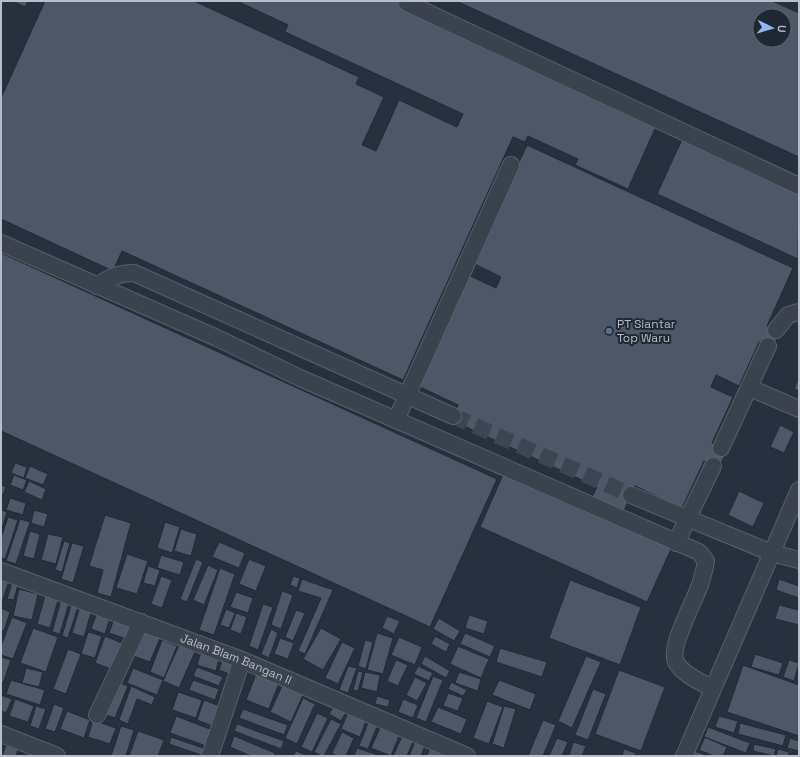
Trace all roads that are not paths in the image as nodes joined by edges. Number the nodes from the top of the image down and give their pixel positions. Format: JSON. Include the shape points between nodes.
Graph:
{"nodes":[{"id":1,"x":407,"y":3,"type":"dead end"},
{"id":2,"x":511,"y":165,"type":"dead end"},
{"id":3,"x":799,"y":186,"type":"edge"},
{"id":4,"x":1,"y":243,"type":"edge"},
{"id":5,"x":97,"y":286,"type":"junction"},
{"id":6,"x":799,"y":312,"type":"edge"},
{"id":7,"x":229,"y":315,"type":"junction"},
{"id":8,"x":776,"y":330,"type":"dead end"},
{"id":9,"x":217,"y":338,"type":"junction"},
{"id":10,"x":768,"y":346,"type":"dead end"},
{"id":11,"x":750,"y":388,"type":"junction"},
{"id":12,"x":408,"y":396,"type":"junction"},
{"id":13,"x":799,"y":409,"type":"edge"},
{"id":14,"x":453,"y":416,"type":"tunnel mouth"},
{"id":15,"x":396,"y":420,"type":"junction"},
{"id":16,"x":722,"y":448,"type":"dead end"},
{"id":17,"x":713,"y":466,"type":"dead end"},
{"id":18,"x":799,"y":490,"type":"edge"},
{"id":19,"x":631,"y":495,"type":"tunnel mouth"},
{"id":20,"x":688,"y":519,"type":"junction"},
{"id":21,"x":676,"y":543,"type":"junction"},
{"id":22,"x":772,"y":553,"type":"junction"},
{"id":23,"x":799,"y":560,"type":"edge"},
{"id":24,"x":1,"y":571,"type":"edge"},
{"id":25,"x":141,"y":622,"type":"junction"},
{"id":26,"x":242,"y":660,"type":"junction"},
{"id":27,"x":713,"y":689,"type":"junction"},
{"id":28,"x":96,"y":714,"type":"dead end"},
{"id":29,"x":1,"y":734,"type":"edge"},
{"id":30,"x":57,"y":756,"type":"edge"},
{"id":31,"x":210,"y":756,"type":"edge"},
{"id":32,"x":467,"y":756,"type":"edge"},
{"id":33,"x":684,"y":756,"type":"edge"}],
"edges":[{"from":1,"to":3,"type":"street"},
{"from":2,"to":12,"type":"street"},
{"from":4,"to":5,"type":"street"},
{"from":5,"to":7,"type":"street","via":[[107,278],[122,273],[134,273]]},
{"from":5,"to":9,"type":"street"},
{"from":6,"to":8,"type":"street","via":[[788,314]]},
{"from":7,"to":9,"type":"street"},
{"from":7,"to":12,"type":"street"},
{"from":9,"to":15,"type":"street"},
{"from":10,"to":11,"type":"street"},
{"from":11,"to":13,"type":"street"},
{"from":11,"to":16,"type":"street"},
{"from":12,"to":14,"type":"street"},
{"from":12,"to":15,"type":"street"},
{"from":15,"to":21,"type":"street"},
{"from":17,"to":20,"type":"street"},
{"from":18,"to":22,"type":"street"},
{"from":19,"to":20,"type":"street"},
{"from":20,"to":21,"type":"street"},
{"from":20,"to":22,"type":"street"},
{"from":21,"to":27,"type":"street","via":[[699,552],[706,561],[701,582],[677,642],[674,658],[676,664],[691,676]]},
{"from":22,"to":23,"type":"street"},
{"from":22,"to":27,"type":"street"},
{"from":24,"to":25,"type":"street","name":"Jalan Blam Bangan II"},
{"from":25,"to":26,"type":"street","name":"Jalan Blam Bangan II"},
{"from":25,"to":28,"type":"street"},
{"from":26,"to":31,"type":"street"},
{"from":26,"to":32,"type":"street","name":"Jalan Blam Bangan II"},
{"from":27,"to":33,"type":"street"},
{"from":29,"to":30,"type":"street"}]}
